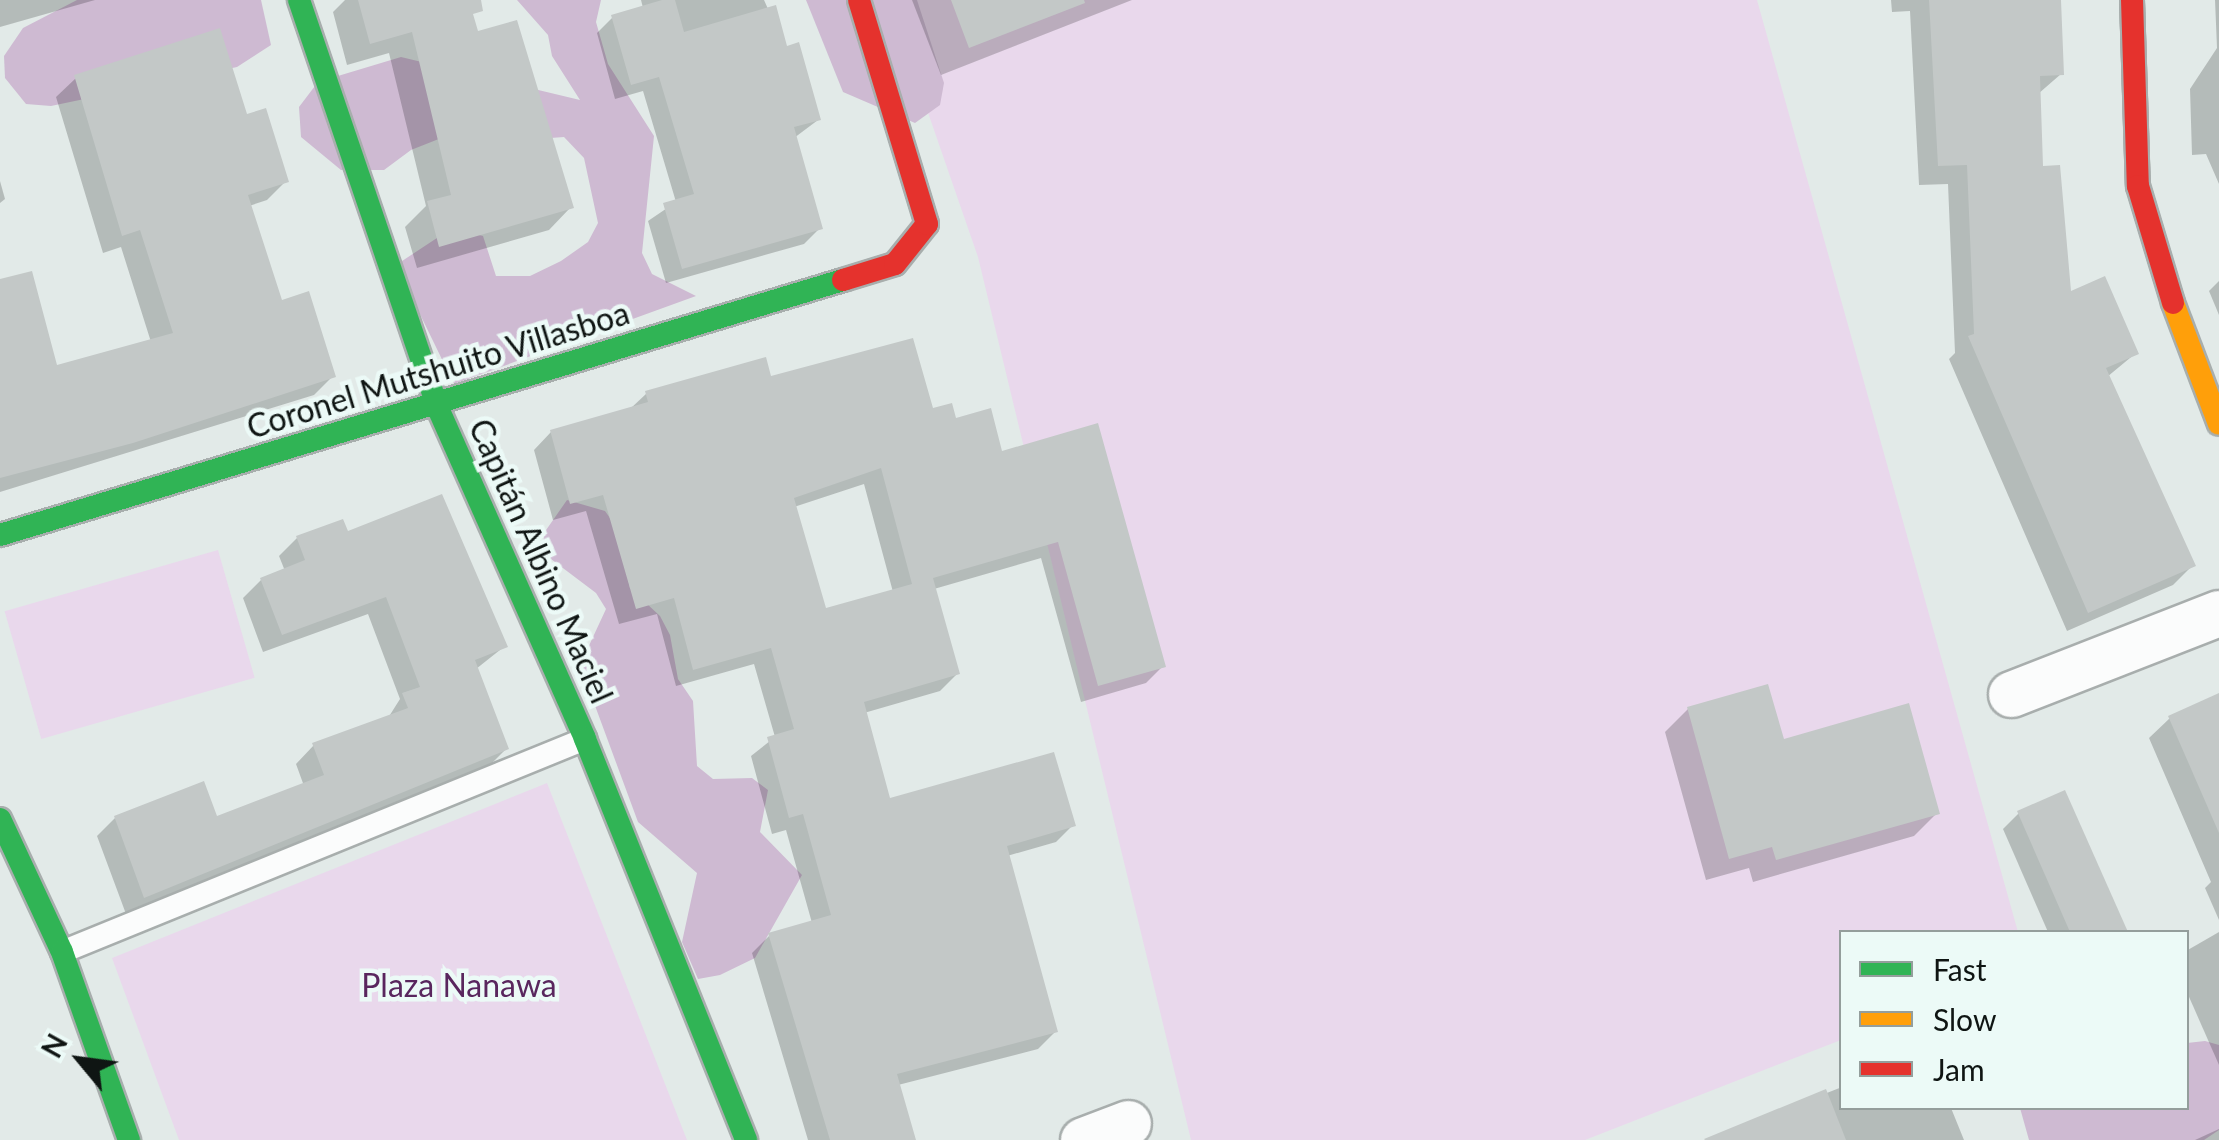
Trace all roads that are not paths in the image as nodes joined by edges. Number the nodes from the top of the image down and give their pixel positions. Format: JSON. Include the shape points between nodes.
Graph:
{"nodes":[{"id":1,"x":299,"y":0,"type":"edge"},
{"id":2,"x":860,"y":0,"type":"edge"},
{"id":3,"x":2132,"y":0,"type":"edge"},
{"id":4,"x":437,"y":406,"type":"junction"},
{"id":5,"x":2219,"y":424,"type":"edge"},
{"id":6,"x":0,"y":535,"type":"edge"},
{"id":7,"x":2219,"y":613,"type":"edge"},
{"id":8,"x":2011,"y":694,"type":"dead end"},
{"id":9,"x":585,"y":739,"type":"junction"},
{"id":10,"x":0,"y":818,"type":"edge"},
{"id":11,"x":62,"y":952,"type":"junction"},
{"id":12,"x":1128,"y":1123,"type":"dead end"},
{"id":13,"x":129,"y":1140,"type":"edge"},
{"id":14,"x":746,"y":1140,"type":"edge"},
{"id":15,"x":1083,"y":1140,"type":"edge"}],
"edges":[{"from":1,"to":4,"type":"street","name":"Capitán Albino Maciel"},
{"from":2,"to":4,"type":"street","name":"Coronel Mutshuito Villasboa","via":[[927,224],[894,264]]},
{"from":3,"to":5,"type":"street","via":[[2138,186],[2160,270]]},
{"from":4,"to":6,"type":"street","name":"Coronel Mutshuito Villasboa"},
{"from":4,"to":9,"type":"street","name":"Capitán Albino Maciel"},
{"from":7,"to":8,"type":"street"},
{"from":9,"to":11,"type":"lane"},
{"from":9,"to":14,"type":"street","name":"Capitán Albino Maciel"},
{"from":10,"to":11,"type":"street"},
{"from":11,"to":13,"type":"street"},
{"from":12,"to":15,"type":"street"}]}
